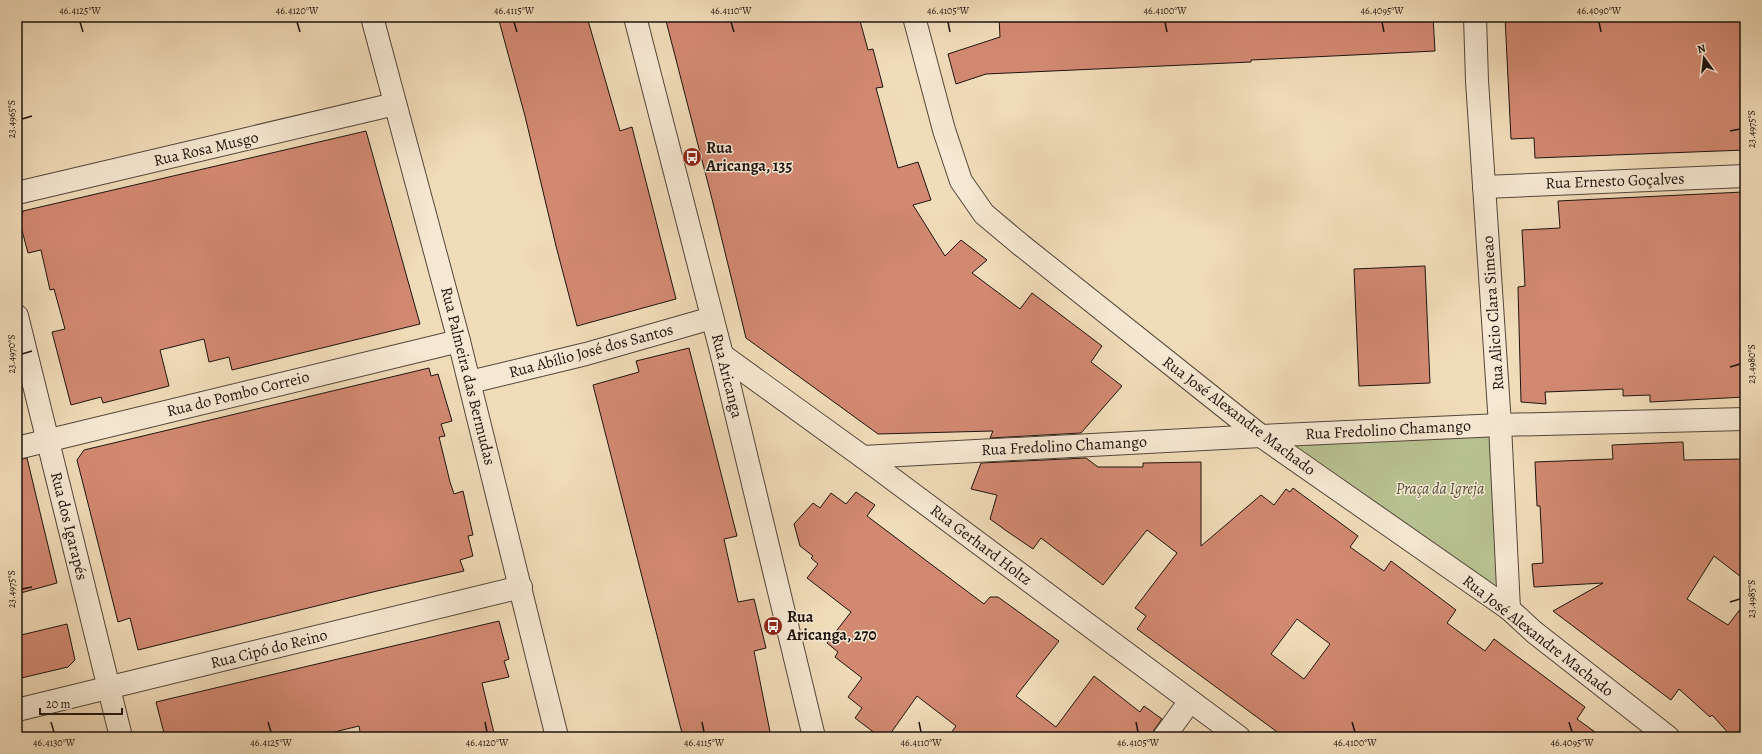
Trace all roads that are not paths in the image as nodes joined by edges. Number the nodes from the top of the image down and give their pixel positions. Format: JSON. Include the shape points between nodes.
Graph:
{"nodes":[{"id":1,"x":372,"y":17,"type":"edge"},
{"id":2,"x":634,"y":17,"type":"edge"},
{"id":3,"x":914,"y":17,"type":"edge"},
{"id":4,"x":1475,"y":17,"type":"edge"},
{"id":5,"x":395,"y":104,"type":"junction"},
{"id":6,"x":1745,"y":176,"type":"edge"},
{"id":7,"x":1484,"y":187,"type":"junction"},
{"id":8,"x":17,"y":193,"type":"edge"},
{"id":9,"x":17,"y":316,"type":"edge"},
{"id":10,"x":712,"y":318,"type":"junction"},
{"id":11,"x":459,"y":341,"type":"junction"},
{"id":12,"x":722,"y":355,"type":"junction"},
{"id":13,"x":470,"y":382,"type":"junction"},
{"id":14,"x":1745,"y":420,"type":"edge"},
{"id":15,"x":1500,"y":425,"type":"junction"},
{"id":16,"x":1261,"y":436,"type":"junction"},
{"id":17,"x":48,"y":440,"type":"junction"},
{"id":18,"x":17,"y":448,"type":"edge"},
{"id":19,"x":863,"y":457,"type":"junction"},
{"id":20,"x":521,"y":587,"type":"junction"},
{"id":21,"x":1509,"y":609,"type":"junction"},
{"id":22,"x":109,"y":688,"type":"junction"},
{"id":23,"x":1190,"y":701,"type":"junction"},
{"id":24,"x":17,"y":710,"type":"edge"},
{"id":25,"x":121,"y":737,"type":"edge"},
{"id":26,"x":557,"y":737,"type":"edge"},
{"id":27,"x":814,"y":737,"type":"edge"},
{"id":28,"x":1164,"y":737,"type":"edge"},
{"id":29,"x":1239,"y":737,"type":"edge"},
{"id":30,"x":1668,"y":737,"type":"edge"}],
"edges":[{"from":1,"to":5,"type":"street","name":"Rua Palmeira das Bermudas"},
{"from":2,"to":10,"type":"street","name":"Rua Aricanga"},
{"from":3,"to":16,"type":"street","name":"Rua José Alexandre Machado","via":[[944,130],[961,181],[984,214]]},
{"from":4,"to":7,"type":"street","name":"Rua Alicio Clara Simeao"},
{"from":5,"to":8,"type":"street","name":"Rua Rosa Musgo"},
{"from":5,"to":11,"type":"street","name":"Rua Palmeira das Bermudas"},
{"from":6,"to":7,"type":"street","name":"Rua Ernesto Goçalves"},
{"from":7,"to":15,"type":"street","name":"Rua Alicio Clara Simeao"},
{"from":9,"to":17,"type":"street","name":"Rua dos Igarapés"},
{"from":10,"to":12,"type":"street","name":"Rua Aricanga"},
{"from":10,"to":13,"type":"street","name":"Rua Abílio José dos Santos","via":[[586,354]]},
{"from":11,"to":13,"type":"street","name":"Rua Palmeira das Bermudas"},
{"from":11,"to":17,"type":"street","name":"Rua do Pombo Correio"},
{"from":12,"to":19,"type":"street","name":"Rua Gerhard Holtz"},
{"from":12,"to":27,"type":"street","name":"Rua Aricanga"},
{"from":13,"to":20,"type":"street","name":"Rua Palmeira das Bermudas"},
{"from":14,"to":15,"type":"street","name":"Rua Fredolino Chamango"},
{"from":15,"to":16,"type":"street","name":"Rua Fredolino Chamango"},
{"from":15,"to":21,"type":"street","name":"Rua Alicio Clara Simeao"},
{"from":16,"to":19,"type":"street","name":"Rua Fredolino Chamango"},
{"from":16,"to":21,"type":"street","name":"Rua José Alexandre Machado"},
{"from":17,"to":18,"type":"street","name":"Rua do Pombo Correio"},
{"from":17,"to":22,"type":"street","name":"Rua dos Igarapés"},
{"from":19,"to":23,"type":"street","name":"Rua Gerhard Holtz"},
{"from":20,"to":22,"type":"street","name":"Rua Cipó do Reino"},
{"from":20,"to":26,"type":"street","name":"Rua Palmeira das Bermudas"},
{"from":21,"to":30,"type":"street","name":"Rua José Alexandre Machado","via":[[1534,632]]},
{"from":22,"to":24,"type":"street","name":"Rua Cipó do Reino"},
{"from":22,"to":25,"type":"street","name":"Rua dos Igarapés"},
{"from":23,"to":28,"type":"street"},
{"from":23,"to":29,"type":"street","name":"Rua Gerhard Holtz"}]}
